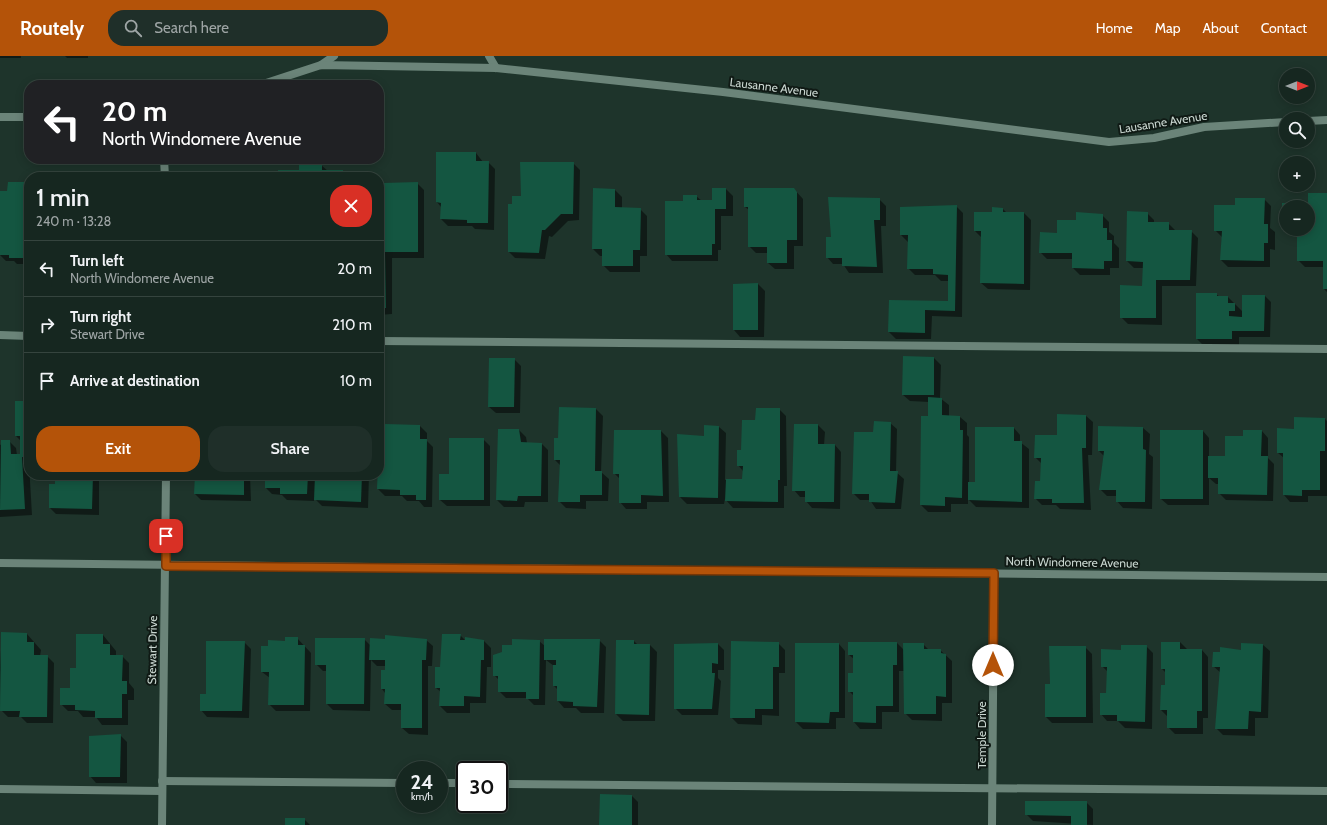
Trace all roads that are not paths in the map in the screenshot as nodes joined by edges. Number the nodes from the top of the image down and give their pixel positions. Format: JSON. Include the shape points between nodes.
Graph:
{"nodes":[{"id":1,"x":334,"y":56,"type":"edge"},
{"id":2,"x":489,"y":56,"type":"edge"},
{"id":3,"x":321,"y":65,"type":"junction"},
{"id":4,"x":496,"y":68,"type":"junction"},
{"id":5,"x":275,"y":80,"type":"edge"},
{"id":6,"x":0,"y":117,"type":"edge"},
{"id":7,"x":24,"y":117,"type":"edge"},
{"id":8,"x":1327,"y":120,"type":"edge"},
{"id":9,"x":1315,"y":121,"type":"edge"},
{"id":10,"x":1279,"y":122,"type":"edge"},
{"id":11,"x":0,"y":336,"type":"edge"},
{"id":12,"x":24,"y":336,"type":"edge"},
{"id":13,"x":384,"y":341,"type":"edge"},
{"id":14,"x":1327,"y":349,"type":"edge"},
{"id":15,"x":166,"y":480,"type":"edge"},
{"id":16,"x":0,"y":563,"type":"edge"},
{"id":17,"x":166,"y":566,"type":"junction"},
{"id":18,"x":994,"y":573,"type":"junction"},
{"id":19,"x":1327,"y":577,"type":"edge"},
{"id":20,"x":162,"y":782,"type":"junction"},
{"id":21,"x":396,"y":783,"type":"edge"},
{"id":22,"x":508,"y":784,"type":"edge"},
{"id":23,"x":992,"y":787,"type":"junction"},
{"id":24,"x":0,"y":789,"type":"edge"},
{"id":25,"x":162,"y":791,"type":"junction"},
{"id":26,"x":1327,"y":791,"type":"edge"},
{"id":27,"x":162,"y":825,"type":"edge"},
{"id":28,"x":992,"y":825,"type":"edge"}],
"edges":[{"from":1,"to":3,"type":"street"},
{"from":2,"to":4,"type":"street"},
{"from":3,"to":4,"type":"street","name":"Lausanne Avenue"},
{"from":3,"to":5,"type":"street","name":"Lausanne Avenue"},
{"from":4,"to":10,"type":"street","name":"Lausanne Avenue","via":[[723,92],[1109,142],[1154,138],[1204,127]]},
{"from":6,"to":7,"type":"street"},
{"from":8,"to":9,"type":"street"},
{"from":11,"to":12,"type":"street"},
{"from":13,"to":14,"type":"street"},
{"from":15,"to":17,"type":"street","name":"Stewart Drive"},
{"from":16,"to":17,"type":"street","name":"North Windomere Avenue"},
{"from":17,"to":18,"type":"street","name":"North Windomere Avenue"},
{"from":17,"to":20,"type":"street","name":"Stewart Drive"},
{"from":18,"to":19,"type":"street","name":"North Windomere Avenue"},
{"from":18,"to":23,"type":"street","name":"Temple Drive"},
{"from":20,"to":21,"type":"street"},
{"from":20,"to":25,"type":"street","name":"Stewart Drive"},
{"from":22,"to":23,"type":"street"},
{"from":23,"to":26,"type":"street"},
{"from":23,"to":28,"type":"street","name":"Temple Drive"},
{"from":24,"to":25,"type":"street"},
{"from":25,"to":27,"type":"street","name":"Stewart Drive"}]}
